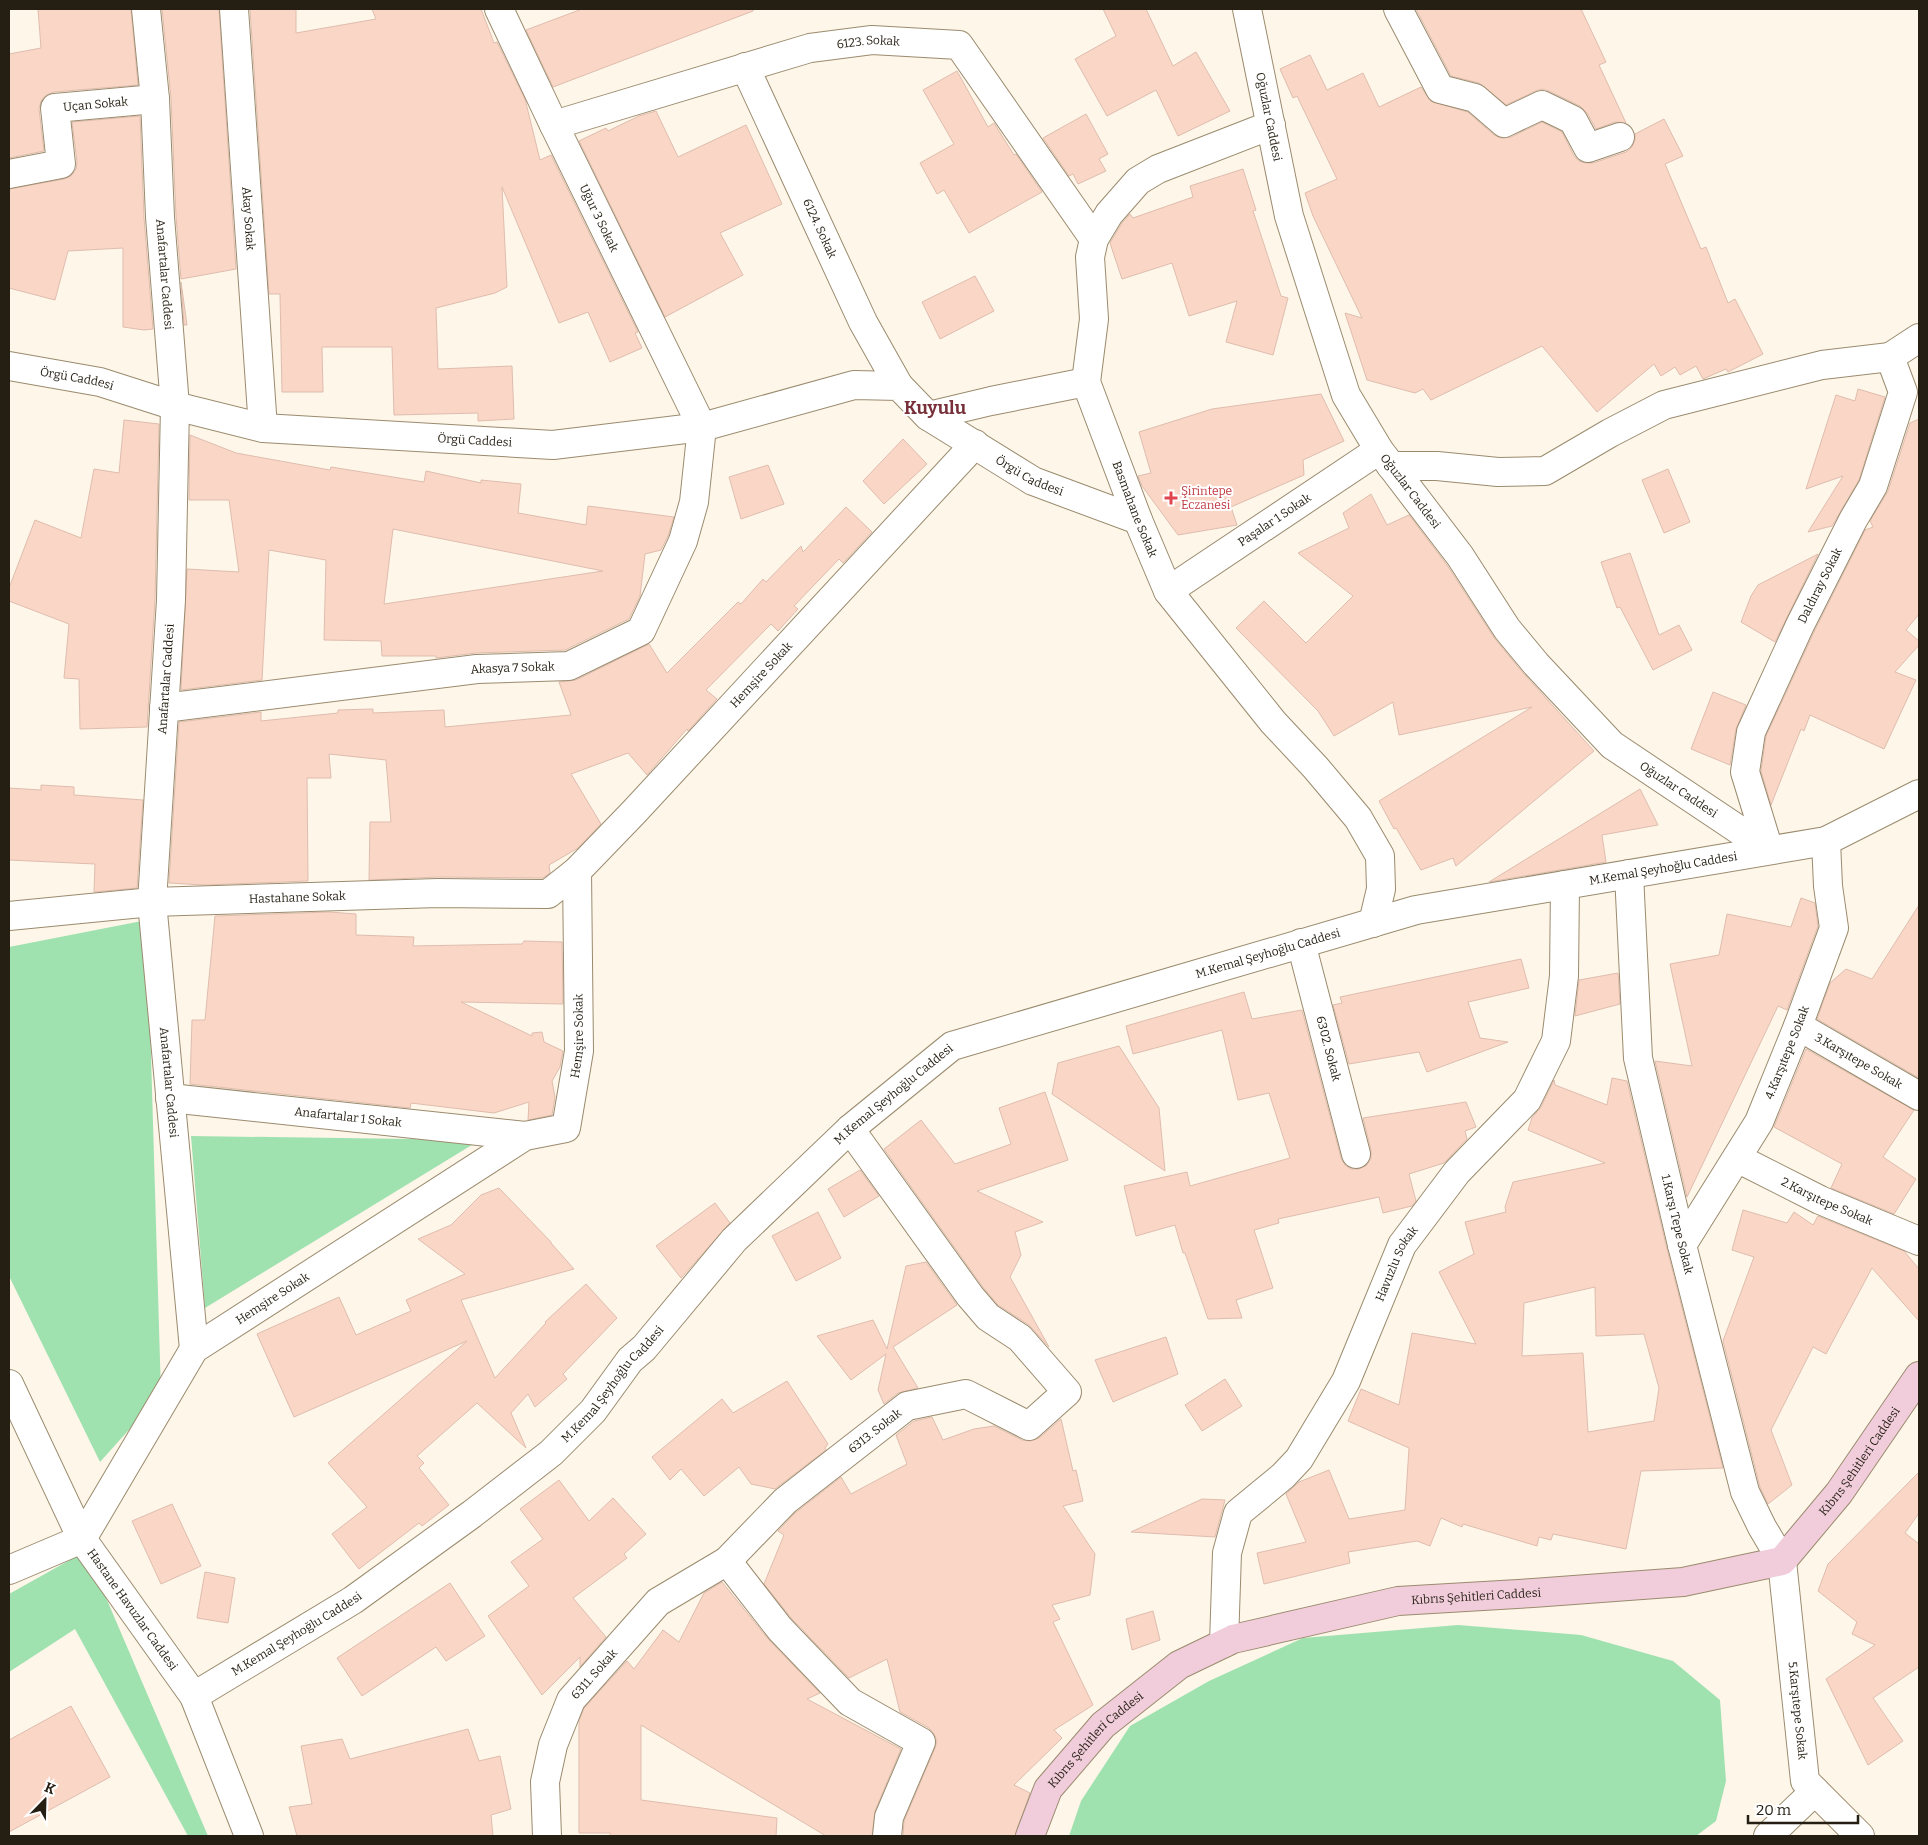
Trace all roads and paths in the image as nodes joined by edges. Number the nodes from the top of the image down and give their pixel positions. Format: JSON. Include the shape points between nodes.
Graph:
{"nodes":[{"id":1,"x":146,"y":9,"type":"edge"},
{"id":2,"x":234,"y":9,"type":"edge"},
{"id":3,"x":499,"y":9,"type":"edge"},
{"id":4,"x":1247,"y":9,"type":"edge"},
{"id":5,"x":1398,"y":9,"type":"edge"},
{"id":6,"x":745,"y":67,"type":"junction"},
{"id":7,"x":155,"y":99,"type":"junction"},
{"id":8,"x":554,"y":125,"type":"junction"},
{"id":9,"x":1271,"y":125,"type":"junction"},
{"id":10,"x":1620,"y":137,"type":"dead end"},
{"id":11,"x":9,"y":174,"type":"edge"},
{"id":12,"x":1094,"y":239,"type":"junction"},
{"id":13,"x":1919,"y":338,"type":"edge"},
{"id":14,"x":1890,"y":357,"type":"junction"},
{"id":15,"x":9,"y":366,"type":"edge"},
{"id":16,"x":1086,"y":382,"type":"junction"},
{"id":17,"x":899,"y":386,"type":"junction"},
{"id":18,"x":175,"y":406,"type":"junction"},
{"id":19,"x":928,"y":416,"type":"junction"},
{"id":20,"x":702,"y":427,"type":"junction"},
{"id":21,"x":263,"y":428,"type":"junction"},
{"id":22,"x":975,"y":444,"type":"junction"},
{"id":23,"x":1385,"y":458,"type":"junction"},
{"id":24,"x":1138,"y":520,"type":"junction"},
{"id":25,"x":1168,"y":591,"type":"junction"},
{"id":26,"x":164,"y":708,"type":"junction"},
{"id":27,"x":1916,"y":798,"type":"edge"},
{"id":28,"x":1826,"y":841,"type":"junction"},
{"id":29,"x":1769,"y":850,"type":"junction"},
{"id":30,"x":577,"y":871,"type":"junction"},
{"id":31,"x":1629,"y":874,"type":"junction"},
{"id":32,"x":1565,"y":885,"type":"junction"},
{"id":33,"x":152,"y":902,"type":"junction"},
{"id":34,"x":9,"y":916,"type":"edge"},
{"id":35,"x":1373,"y":922,"type":"junction"},
{"id":36,"x":1301,"y":943,"type":"junction"},
{"id":37,"x":1798,"y":1026,"type":"junction"},
{"id":38,"x":1919,"y":1096,"type":"edge"},
{"id":39,"x":170,"y":1098,"type":"junction"},
{"id":40,"x":850,"y":1129,"type":"junction"},
{"id":41,"x":525,"y":1136,"type":"junction"},
{"id":42,"x":1356,"y":1154,"type":"dead end"},
{"id":43,"x":1737,"y":1158,"type":"junction"},
{"id":44,"x":1919,"y":1241,"type":"edge"},
{"id":45,"x":1682,"y":1245,"type":"junction"},
{"id":46,"x":194,"y":1349,"type":"junction"},
{"id":47,"x":1919,"y":1376,"type":"edge"},
{"id":48,"x":9,"y":1384,"type":"edge"},
{"id":49,"x":82,"y":1540,"type":"junction"},
{"id":50,"x":1782,"y":1561,"type":"junction"},
{"id":51,"x":727,"y":1562,"type":"junction"},
{"id":52,"x":9,"y":1570,"type":"edge"},
{"id":53,"x":1224,"y":1643,"type":"junction"},
{"id":54,"x":194,"y":1696,"type":"junction"},
{"id":55,"x":1815,"y":1791,"type":"junction"},
{"id":56,"x":249,"y":1836,"type":"edge"},
{"id":57,"x":547,"y":1836,"type":"edge"},
{"id":58,"x":887,"y":1836,"type":"edge"},
{"id":59,"x":1030,"y":1836,"type":"edge"},
{"id":60,"x":1768,"y":1836,"type":"edge"},
{"id":61,"x":1860,"y":1836,"type":"edge"}],
"edges":[{"from":1,"to":7,"type":"street","name":"Anafartalar Caddesi"},
{"from":2,"to":21,"type":"street","name":"Akay Sokak"},
{"from":3,"to":8,"type":"street","name":"Uğur 3 Sokak"},
{"from":4,"to":9,"type":"street","name":"Oğuzlar Caddesi"},
{"from":5,"to":10,"type":"street","via":[[1440,89],[1475,98],[1504,123],[1542,105],[1573,120],[1588,148]]},
{"from":6,"to":8,"type":"street","name":"6123. Sokak"},
{"from":6,"to":12,"type":"street","name":"6123. Sokak","via":[[810,48],[872,40],[959,45]]},
{"from":6,"to":17,"type":"street","name":"6124. Sokak","via":[[863,322]]},
{"from":7,"to":11,"type":"street","name":"Uçan Sokak","via":[[56,108],[61,164]]},
{"from":7,"to":18,"type":"street","name":"Anafartalar Caddesi","via":[[160,217]]},
{"from":8,"to":20,"type":"street","name":"Uğur 3 Sokak"},
{"from":9,"to":12,"type":"street","name":"Basmahane Sokak","via":[[1158,169],[1138,181],[1109,214]]},
{"from":9,"to":23,"type":"street","name":"Oğuzlar Caddesi","via":[[1289,216],[1346,394]]},
{"from":12,"to":16,"type":"street","name":"Basmahane Sokak","via":[[1090,257],[1094,319]]},
{"from":13,"to":14,"type":"street"},
{"from":14,"to":23,"type":"street","via":[[1822,365],[1664,405],[1545,471],[1498,472]]},
{"from":14,"to":29,"type":"street","name":"Daldıray Sokak","via":[[1903,392],[1873,486],[1800,625],[1751,732],[1745,772]]},
{"from":15,"to":18,"type":"street","name":"Örgü Caddesi","via":[[100,382]]},
{"from":16,"to":19,"type":"street"},
{"from":16,"to":24,"type":"street","name":"Basmahane Sokak"},
{"from":17,"to":19,"type":"street","name":"Örgü Caddesi"},
{"from":17,"to":20,"type":"street","name":"Örgü Caddesi","via":[[854,385]]},
{"from":18,"to":21,"type":"street","name":"Örgü Caddesi"},
{"from":18,"to":26,"type":"street","name":"Anafartalar Caddesi","via":[[171,600]]},
{"from":19,"to":22,"type":"street","name":"Örgü Caddesi"},
{"from":20,"to":21,"type":"street","name":"Örgü Caddesi","via":[[553,445]]},
{"from":20,"to":26,"type":"street","name":"Akasya 7 Sokak","via":[[694,502],[683,540],[641,631],[569,666],[477,669]]},
{"from":22,"to":24,"type":"street","name":"Örgü Caddesi","via":[[1033,481]]},
{"from":22,"to":30,"type":"street","name":"Hemşire Sokak"},
{"from":23,"to":25,"type":"street","name":"Paşalar 1 Sokak"},
{"from":23,"to":29,"type":"street","name":"Oğuzlar Caddesi","via":[[1460,556],[1507,629],[1612,745]]},
{"from":24,"to":25,"type":"street","name":"Basmahane Sokak"},
{"from":25,"to":35,"type":"street","name":"Basmahane Sokak","via":[[1273,722],[1358,818],[1380,856],[1381,889]]},
{"from":26,"to":33,"type":"street","name":"Anafartalar Caddesi"},
{"from":27,"to":28,"type":"street","name":"M.Kemal Şeyhoğlu Caddesi"},
{"from":28,"to":29,"type":"street","name":"M.Kemal Şeyhoğlu Caddesi"},
{"from":28,"to":37,"type":"street","name":"4.Karşıtepe Sokak","via":[[1834,928]]},
{"from":29,"to":31,"type":"street","name":"M.Kemal Şeyhoğlu Caddesi"},
{"from":30,"to":33,"type":"street","name":"Hastahane Sokak","via":[[548,894],[438,893]]},
{"from":30,"to":41,"type":"street","name":"Hemşire Sokak","via":[[579,1051],[566,1128]]},
{"from":31,"to":32,"type":"street","name":"M.Kemal Şeyhoğlu Caddesi"},
{"from":31,"to":45,"type":"street","name":"1.Karşı Tepe Sokak","via":[[1638,1058]]},
{"from":32,"to":35,"type":"street","name":"M.Kemal Şeyhoğlu Caddesi","via":[[1416,910]]},
{"from":32,"to":53,"type":"street","name":"Havuzlu Sokak","via":[[1564,976],[1556,1041],[1527,1100],[1457,1172],[1402,1245],[1346,1381],[1299,1459],[1238,1513],[1227,1553]]},
{"from":33,"to":34,"type":"street","name":"Hastahane Sokak"},
{"from":33,"to":39,"type":"street","name":"Anafartalar Caddesi"},
{"from":35,"to":36,"type":"street","name":"M.Kemal Şeyhoğlu Caddesi"},
{"from":36,"to":40,"type":"street","name":"M.Kemal Şeyhoğlu Caddesi","via":[[952,1046]]},
{"from":36,"to":42,"type":"street","name":"6302. Sokak"},
{"from":37,"to":38,"type":"street","name":"3.Karşıtepe Sokak"},
{"from":37,"to":43,"type":"street","name":"4.Karşıtepe Sokak","via":[[1759,1122]]},
{"from":39,"to":41,"type":"street","name":"Anafartalar 1 Sokak"},
{"from":39,"to":46,"type":"street","name":"Anafartalar Caddesi"},
{"from":40,"to":51,"type":"street","name":"6313. Sokak","via":[[970,1296],[988,1317],[1020,1338],[1066,1392],[1029,1426],[966,1394],[907,1406],[785,1501]]},
{"from":40,"to":54,"type":"street","name":"M.Kemal Şeyhoğlu Caddesi","via":[[734,1240],[644,1348],[630,1360],[593,1411],[551,1453],[353,1600]]},
{"from":41,"to":46,"type":"street","name":"Hemşire Sokak"},
{"from":43,"to":44,"type":"street","name":"2.Karşıtepe Sokak","via":[[1820,1200]]},
{"from":43,"to":45,"type":"street","name":"4.Karşıtepe Sokak"},
{"from":45,"to":50,"type":"street","name":"1.Karşı Tepe Sokak","via":[[1745,1492]]},
{"from":46,"to":49,"type":"street","name":"Hemşire Sokak"},
{"from":47,"to":50,"type":"street","name":"Kıbrıs Şehitleri Caddesi","via":[[1839,1493]]},
{"from":48,"to":49,"type":"street","name":"Hastane Havuzlar Caddesi"},
{"from":49,"to":52,"type":"street"},
{"from":49,"to":54,"type":"street","name":"Hastane Havuzlar Caddesi"},
{"from":50,"to":53,"type":"street","name":"Kıbrıs Şehitleri Caddesi","via":[[1683,1582],[1398,1601]]},
{"from":50,"to":55,"type":"street","name":"5.Karşıtepe Sokak","via":[[1805,1782]]},
{"from":51,"to":57,"type":"street","name":"6311. Sokak","via":[[658,1602],[571,1700],[553,1746],[545,1782]]},
{"from":51,"to":58,"type":"street","via":[[780,1629],[850,1702],[921,1742],[889,1818]]},
{"from":53,"to":59,"type":"street","name":"Kıbrıs Şehitleri Caddesi","via":[[1179,1665],[1103,1725],[1048,1789]]},
{"from":54,"to":56,"type":"street","name":"Hastane Havuzlar Caddesi"},
{"from":55,"to":60,"type":"street"},
{"from":55,"to":61,"type":"street","name":"5.Karşıtepe Sokak"}]}
